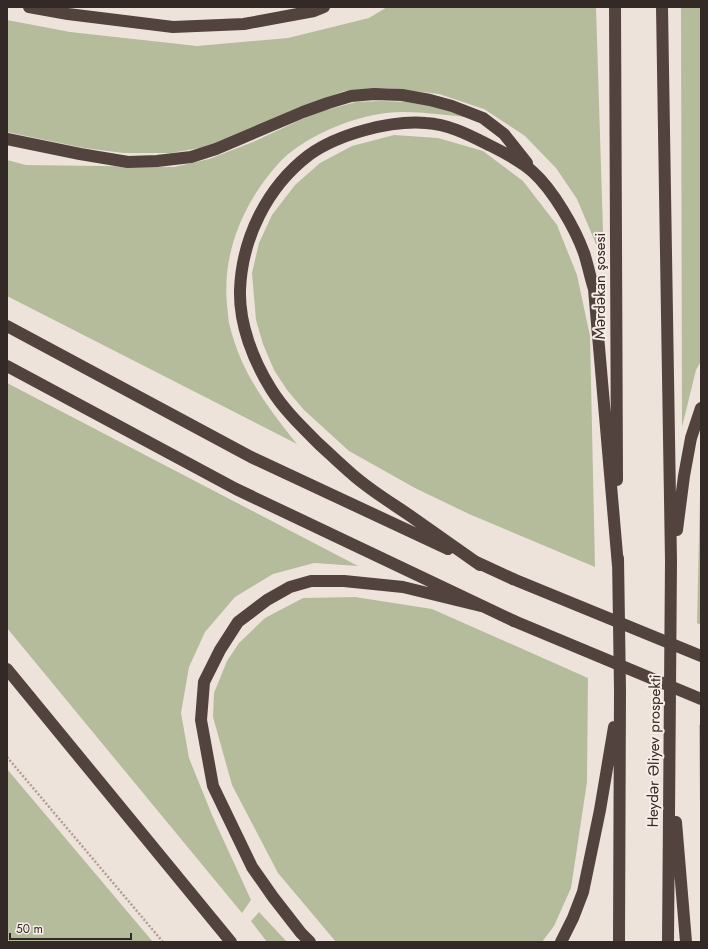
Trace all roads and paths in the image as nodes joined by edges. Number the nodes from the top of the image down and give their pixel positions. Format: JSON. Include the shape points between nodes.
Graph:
{"nodes":[{"id":1,"x":29,"y":7,"type":"edge"},
{"id":2,"x":324,"y":7,"type":"edge"},
{"id":3,"x":615,"y":7,"type":"edge"},
{"id":4,"x":662,"y":7,"type":"edge"},
{"id":5,"x":7,"y":139,"type":"edge"},
{"id":6,"x":533,"y":172,"type":"junction"},
{"id":7,"x":7,"y":326,"type":"edge"},
{"id":8,"x":7,"y":366,"type":"edge"},
{"id":9,"x":701,"y":408,"type":"edge"},
{"id":10,"x":672,"y":561,"type":"junction"},
{"id":11,"x":480,"y":564,"type":"junction"},
{"id":12,"x":618,"y":566,"type":"junction"},
{"id":13,"x":481,"y":606,"type":"junction"},
{"id":14,"x":701,"y":656,"type":"edge"},
{"id":15,"x":7,"y":668,"type":"edge"},
{"id":16,"x":620,"y":690,"type":"junction"},
{"id":17,"x":701,"y":699,"type":"edge"},
{"id":18,"x":670,"y":748,"type":"junction"},
{"id":19,"x":7,"y":757,"type":"edge"},
{"id":20,"x":163,"y":942,"type":"edge"},
{"id":21,"x":231,"y":942,"type":"edge"},
{"id":22,"x":310,"y":942,"type":"edge"},
{"id":23,"x":561,"y":942,"type":"edge"},
{"id":24,"x":619,"y":942,"type":"edge"},
{"id":25,"x":668,"y":942,"type":"edge"},
{"id":26,"x":686,"y":942,"type":"edge"}],
"edges":[{"from":1,"to":2,"type":"highway","via":[[173,27],[244,24]]},
{"from":3,"to":12,"type":"highway","name":"Mərdəkan şosesi"},
{"from":4,"to":10,"type":"highway"},
{"from":5,"to":6,"type":"highway","via":[[128,162],[191,157],[328,103],[351,96],[374,94],[430,100],[482,118],[504,134]]},
{"from":6,"to":11,"type":"highway","via":[[509,155],[455,129],[428,123],[368,129],[337,140],[310,155],[287,176],[268,198],[244,255],[240,291],[247,338],[272,391],[292,418],[354,475]]},
{"from":6,"to":12,"type":"highway","via":[[554,196],[570,223],[584,252],[594,289]]},
{"from":7,"to":11,"type":"highway","via":[[251,457]]},
{"from":8,"to":13,"type":"highway","via":[[236,489]]},
{"from":9,"to":10,"type":"highway","via":[[691,438]]},
{"from":10,"to":18,"type":"highway","name":"Heydər Əliyev prospekti"},
{"from":11,"to":14,"type":"highway","bridge":true},
{"from":12,"to":16,"type":"highway"},
{"from":13,"to":17,"type":"highway","bridge":true},
{"from":13,"to":22,"type":"highway","via":[[403,588],[344,581],[311,581],[290,587],[267,600],[238,622],[220,650],[204,682],[200,720],[213,786],[252,867]]},
{"from":15,"to":21,"type":"highway"},
{"from":16,"to":23,"type":"highway","via":[[583,892]]},
{"from":16,"to":24,"type":"highway"},
{"from":18,"to":25,"type":"highway","name":"Heydər Əliyev prospekti"},
{"from":18,"to":26,"type":"highway"},
{"from":19,"to":20,"type":"path"}]}
